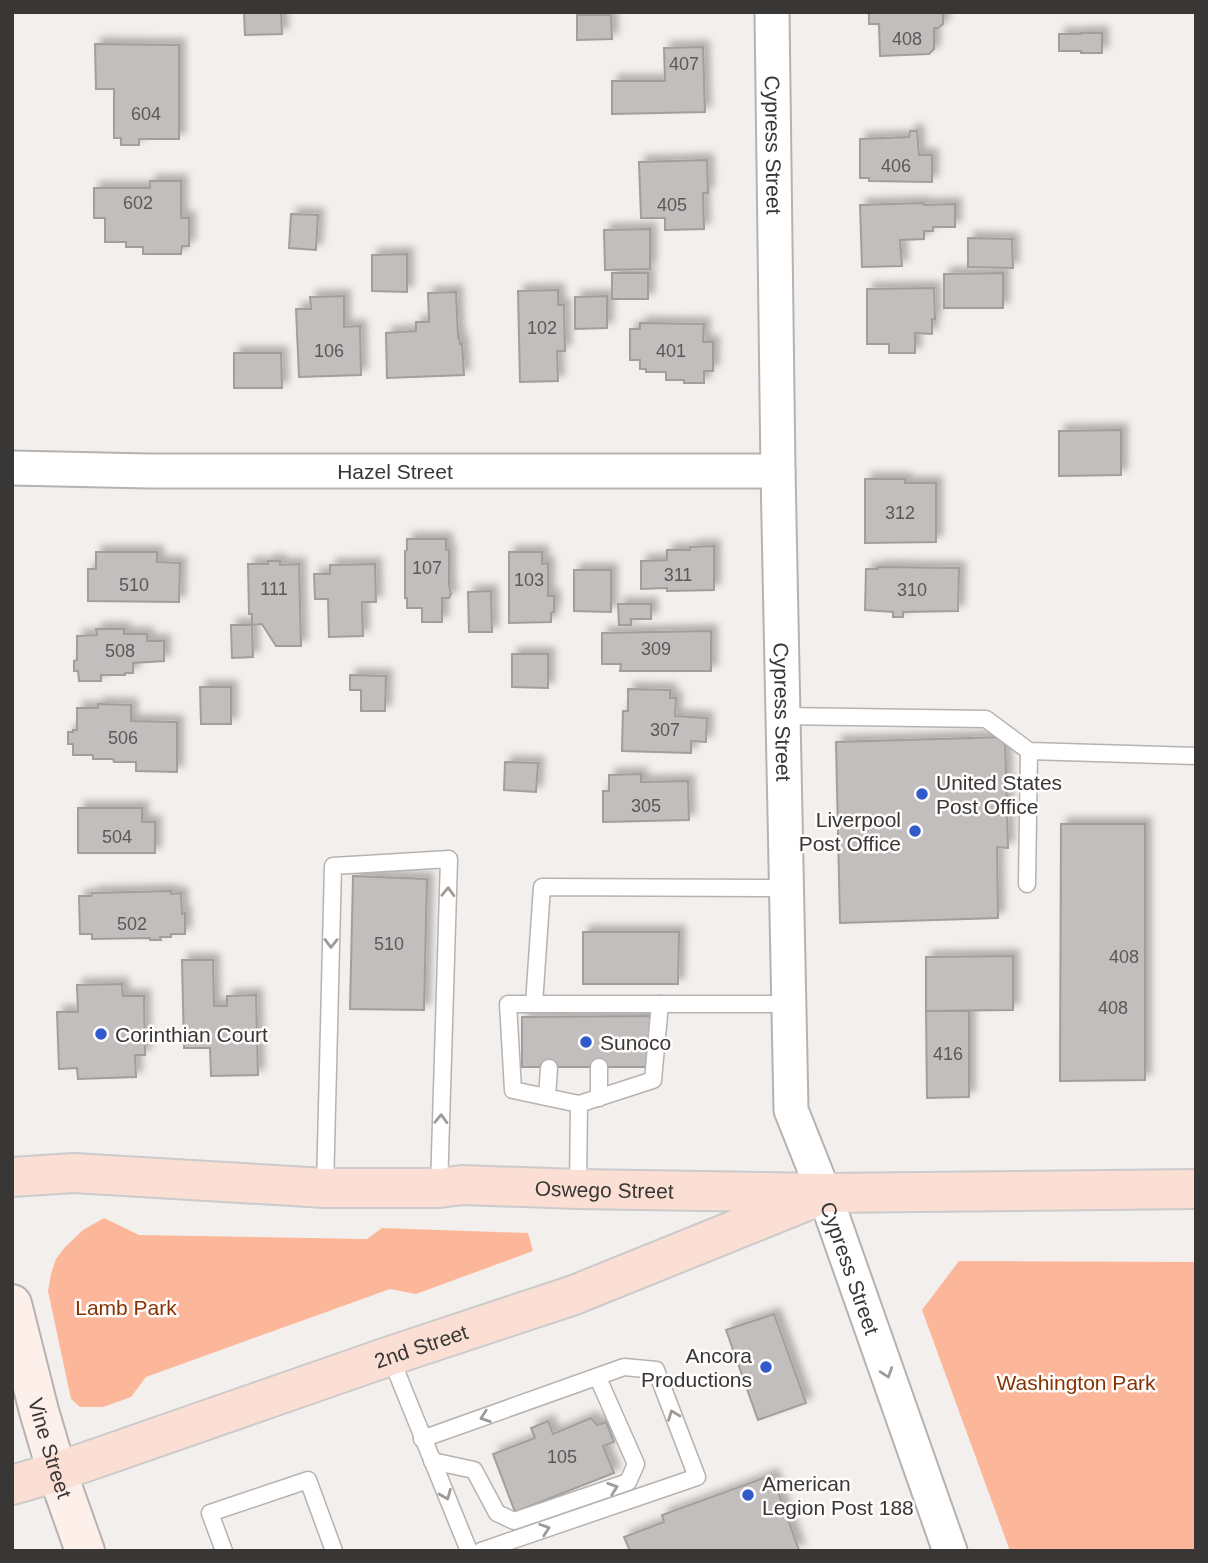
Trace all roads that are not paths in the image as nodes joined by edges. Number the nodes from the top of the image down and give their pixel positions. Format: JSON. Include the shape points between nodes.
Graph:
{"nodes":[{"id":1,"x":772,"y":12,"type":"edge"},
{"id":2,"x":12,"y":468,"type":"edge"},
{"id":3,"x":778,"y":471,"type":"junction"},
{"id":4,"x":783,"y":716,"type":"junction"},
{"id":5,"x":1029,"y":751,"type":"junction"},
{"id":6,"x":1196,"y":756,"type":"edge"},
{"id":7,"x":1027,"y":884,"type":"dead end"},
{"id":8,"x":786,"y":888,"type":"junction"},
{"id":9,"x":660,"y":1004,"type":"junction"},
{"id":10,"x":789,"y":1004,"type":"junction"},
{"id":11,"x":545,"y":1008,"type":"junction"},
{"id":12,"x":599,"y":1067,"type":"dead end"},
{"id":13,"x":549,"y":1068,"type":"dead end"},
{"id":14,"x":547,"y":1097,"type":"junction"},
{"id":15,"x":599,"y":1098,"type":"junction"},
{"id":16,"x":579,"y":1104,"type":"junction"},
{"id":17,"x":12,"y":1177,"type":"edge"},
{"id":18,"x":325,"y":1188,"type":"junction"},
{"id":19,"x":439,"y":1188,"type":"junction"},
{"id":20,"x":578,"y":1189,"type":"junction"},
{"id":21,"x":1196,"y":1189,"type":"edge"},
{"id":22,"x":824,"y":1194,"type":"junction"},
{"id":23,"x":12,"y":1304,"type":"edge"},
{"id":24,"x":390,"y":1356,"type":"junction"},
{"id":25,"x":598,"y":1378,"type":"junction"},
{"id":26,"x":422,"y":1439,"type":"junction"},
{"id":27,"x":432,"y":1461,"type":"junction"},
{"id":28,"x":57,"y":1472,"type":"junction"},
{"id":29,"x":12,"y":1485,"type":"edge"},
{"id":30,"x":85,"y":1551,"type":"edge"},
{"id":31,"x":224,"y":1551,"type":"edge"},
{"id":32,"x":334,"y":1551,"type":"edge"},
{"id":33,"x":469,"y":1551,"type":"edge"},
{"id":34,"x":481,"y":1551,"type":"edge"},
{"id":35,"x":950,"y":1551,"type":"edge"}],
"edges":[{"from":1,"to":3,"type":"street","name":"Cypress Street"},
{"from":2,"to":3,"type":"street","name":"Hazel Street"},
{"from":3,"to":4,"type":"street","name":"Cypress Street"},
{"from":4,"to":5,"type":"lane","via":[[986,719]]},
{"from":4,"to":8,"type":"street","name":"Cypress Street"},
{"from":5,"to":6,"type":"lane"},
{"from":5,"to":7,"type":"lane"},
{"from":8,"to":10,"type":"street","name":"Cypress Street"},
{"from":8,"to":11,"type":"lane","via":[[542,887]]},
{"from":9,"to":10,"type":"lane"},
{"from":9,"to":11,"type":"lane","via":[[600,1010]]},
{"from":9,"to":15,"type":"lane","via":[[653,1080]]},
{"from":10,"to":22,"type":"street","name":"Cypress Street","via":[[791,1110]]},
{"from":11,"to":14,"type":"lane","via":[[508,1004],[513,1090]]},
{"from":12,"to":15,"type":"lane"},
{"from":13,"to":14,"type":"lane"},
{"from":14,"to":16,"type":"lane"},
{"from":15,"to":16,"type":"lane"},
{"from":16,"to":20,"type":"lane"},
{"from":17,"to":18,"type":"main road","name":"Oswego Street","via":[[74,1173]]},
{"from":18,"to":19,"type":"main road","name":"Oswego Street"},
{"from":19,"to":18,"type":"lane","one_way":true,"via":[[449,859],[333,866]]},
{"from":19,"to":20,"type":"main road","name":"Oswego Street"},
{"from":20,"to":22,"type":"main road","name":"Oswego Street"},
{"from":21,"to":22,"type":"main road","name":"Oswego Street"},
{"from":22,"to":24,"type":"main road","name":"2nd Street","via":[[574,1295]]},
{"from":22,"to":35,"type":"street","name":"Cypress Street","one_way":true},
{"from":23,"to":28,"type":"street","name":"Vine Street"},
{"from":24,"to":26,"type":"lane"},
{"from":24,"to":28,"type":"main road","name":"2nd Street"},
{"from":25,"to":26,"type":"lane","one_way":true},
{"from":27,"to":25,"type":"lane","one_way":true,"via":[[474,1470],[497,1513],[514,1521],[628,1482],[636,1464]]},
{"from":34,"to":25,"type":"lane","one_way":true,"via":[[697,1478],[656,1370],[624,1367]]},
{"from":26,"to":27,"type":"lane"},
{"from":27,"to":33,"type":"lane","one_way":true},
{"from":28,"to":29,"type":"main road","name":"2nd Street"},
{"from":28,"to":30,"type":"street","name":"Vine Street"},
{"from":31,"to":32,"type":"lane","via":[[211,1513],[307,1480]]}]}
